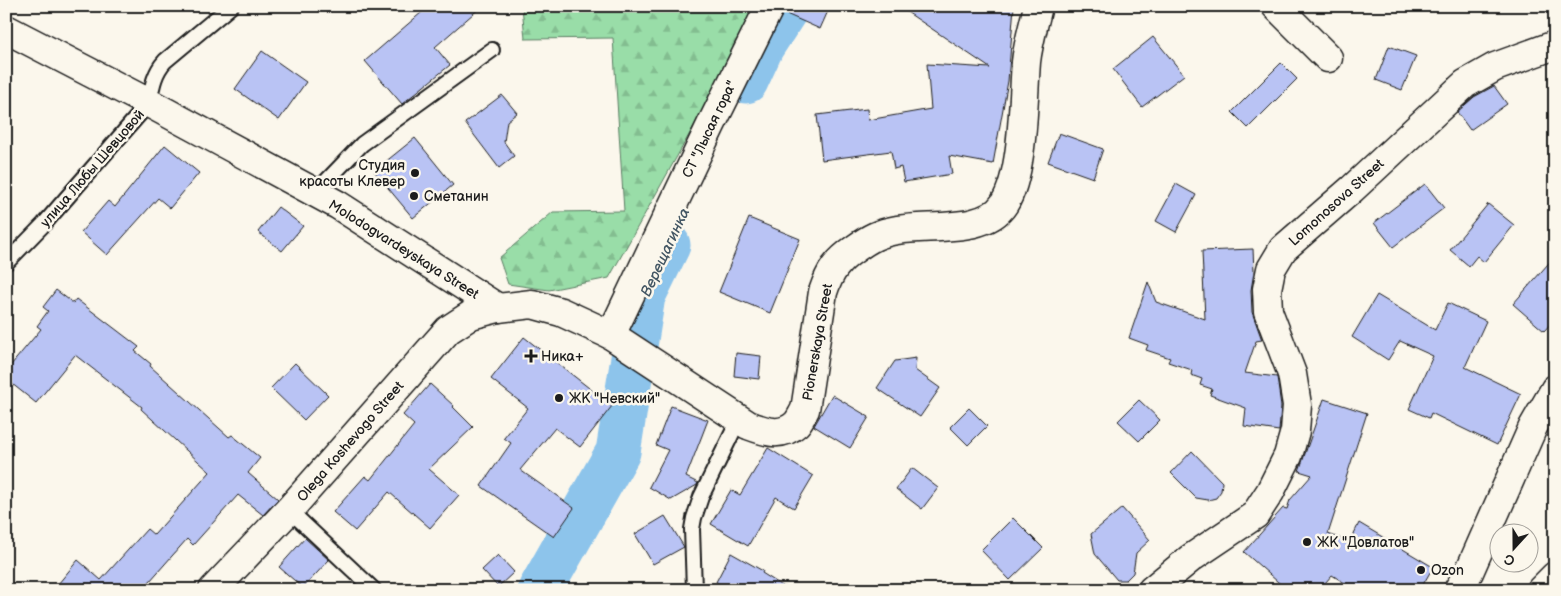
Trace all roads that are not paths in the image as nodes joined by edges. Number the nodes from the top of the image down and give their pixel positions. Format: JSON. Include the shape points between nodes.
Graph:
{"nodes":[{"id":1,"x":231,"y":6,"type":"edge"},
{"id":2,"x":770,"y":6,"type":"edge"},
{"id":3,"x":1038,"y":6,"type":"edge"},
{"id":4,"x":1276,"y":6,"type":"edge"},
{"id":5,"x":6,"y":29,"type":"edge"},
{"id":6,"x":1555,"y":45,"type":"edge"},
{"id":7,"x":492,"y":50,"type":"dead end"},
{"id":8,"x":1328,"y":58,"type":"dead end"},
{"id":9,"x":148,"y":102,"type":"junction"},
{"id":10,"x":315,"y":194,"type":"junction"},
{"id":11,"x":6,"y":264,"type":"edge"},
{"id":12,"x":498,"y":308,"type":"junction"},
{"id":13,"x":611,"y":335,"type":"junction"},
{"id":14,"x":1555,"y":389,"type":"edge"},
{"id":15,"x":744,"y":422,"type":"junction"},
{"id":16,"x":289,"y":510,"type":"junction"},
{"id":17,"x":1555,"y":576,"type":"edge"},
{"id":18,"x":212,"y":590,"type":"edge"},
{"id":19,"x":374,"y":590,"type":"edge"},
{"id":20,"x":694,"y":590,"type":"edge"},
{"id":21,"x":1152,"y":590,"type":"edge"},
{"id":22,"x":1458,"y":590,"type":"edge"},
{"id":23,"x":1541,"y":590,"type":"edge"}],
"edges":[{"from":1,"to":9,"type":"lane","name":"улица Любы Шевцовой","via":[[164,61],[153,81]]},
{"from":2,"to":13,"type":"street","name":"СТ \"Лысая гора\""},
{"from":3,"to":15,"type":"street","name":"Pionerskaya Street","via":[[1026,59],[1016,170],[1004,204],[994,214],[977,221],[898,230],[872,237],[841,259],[828,276],[823,292],[805,410],[796,424],[781,432],[768,433]]},
{"from":4,"to":8,"type":"street"},
{"from":5,"to":9,"type":"street","name":"Molodogvardeyskaya Street"},
{"from":6,"to":21,"type":"street","name":"Lomonosova Street","via":[[1495,67],[1465,84],[1283,249],[1271,269],[1267,289],[1268,311],[1292,374],[1297,405],[1288,456],[1255,515],[1191,558]]},
{"from":7,"to":10,"type":"lane","via":[[362,144]]},
{"from":9,"to":10,"type":"street","name":"Molodogvardeyskaya Street"},
{"from":9,"to":11,"type":"lane","name":"улица Любы Шевцовой"},
{"from":10,"to":12,"type":"street","name":"Molodogvardeyskaya Street","via":[[338,205]]},
{"from":12,"to":13,"type":"street","via":[[532,304],[561,312]]},
{"from":12,"to":16,"type":"street","name":"Olega Koshevogo Street","via":[[471,315],[448,330]]},
{"from":13,"to":15,"type":"street"},
{"from":14,"to":22,"type":"street","via":[[1532,428],[1469,572]]},
{"from":15,"to":20,"type":"lane","via":[[700,497],[692,529]]},
{"from":16,"to":18,"type":"street","name":"Olega Koshevogo Street"},
{"from":16,"to":19,"type":"lane"},
{"from":17,"to":23,"type":"street"}]}
